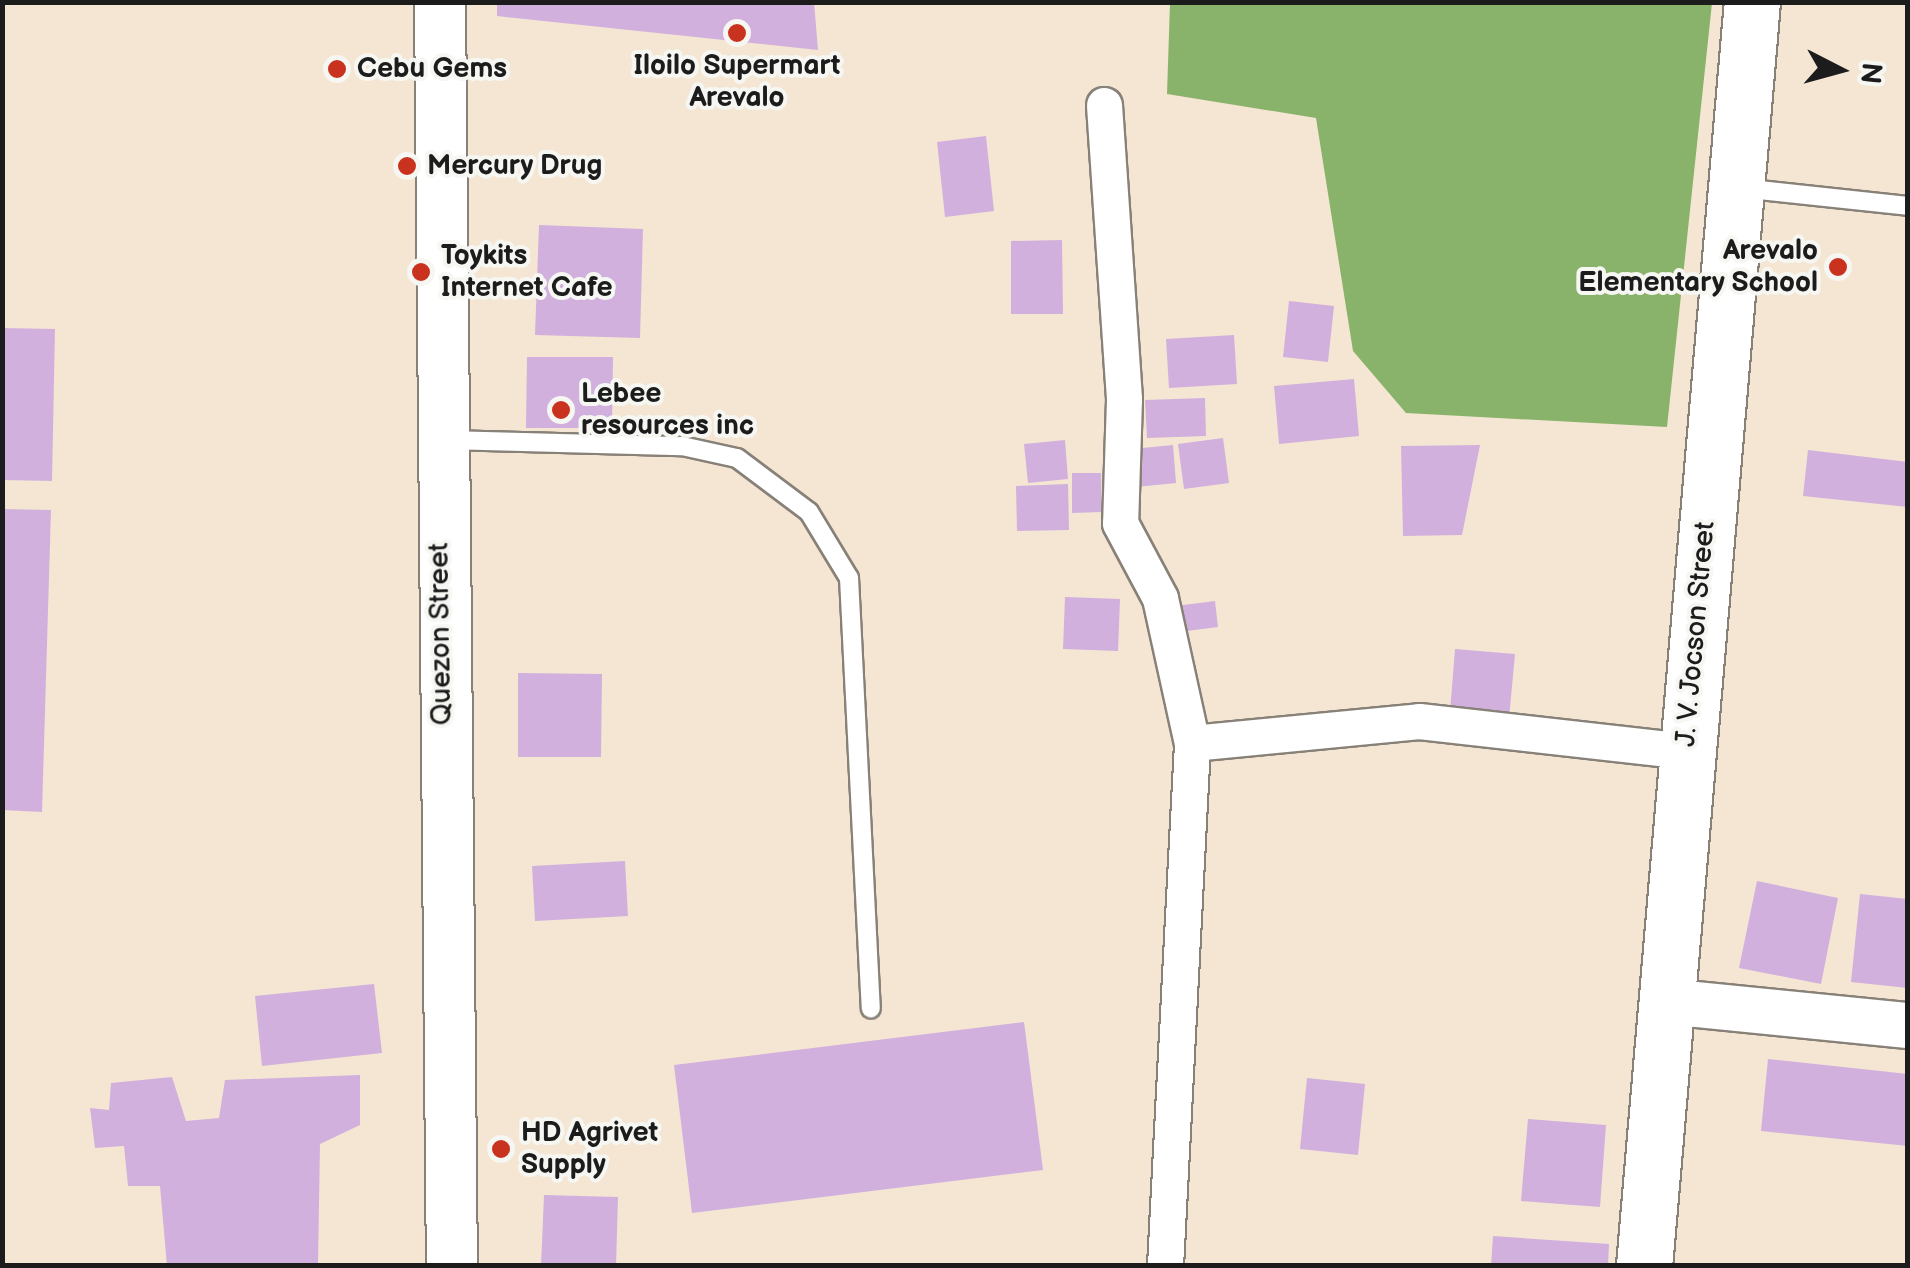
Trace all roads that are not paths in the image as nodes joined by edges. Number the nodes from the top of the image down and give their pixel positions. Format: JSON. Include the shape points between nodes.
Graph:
{"nodes":[{"id":1,"x":440,"y":2,"type":"edge"},
{"id":2,"x":1752,"y":2,"type":"edge"},
{"id":3,"x":1104,"y":105,"type":"dead end"},
{"id":4,"x":1739,"y":188,"type":"junction"},
{"id":5,"x":1908,"y":206,"type":"edge"},
{"id":6,"x":438,"y":440,"type":"junction"},
{"id":7,"x":1192,"y":742,"type":"junction"},
{"id":8,"x":1686,"y":751,"type":"junction"},
{"id":9,"x":1667,"y":1000,"type":"junction"},
{"id":10,"x":870,"y":1008,"type":"dead end"},
{"id":11,"x":1908,"y":1025,"type":"edge"},
{"id":12,"x":452,"y":1266,"type":"edge"},
{"id":13,"x":1165,"y":1266,"type":"edge"},
{"id":14,"x":1644,"y":1266,"type":"edge"}],
"edges":[{"from":1,"to":6,"type":"main road","name":"Quezon Street"},
{"from":2,"to":4,"type":"main road","name":"J. V. Jocson Street"},
{"from":3,"to":7,"type":"street","via":[[1124,398],[1120,524],[1160,598]]},
{"from":4,"to":5,"type":"lane"},
{"from":4,"to":8,"type":"main road","name":"J. V. Jocson Street"},
{"from":6,"to":10,"type":"lane","via":[[682,446],[737,458],[809,512],[849,578]]},
{"from":6,"to":12,"type":"main road","name":"Quezon Street"},
{"from":7,"to":8,"type":"street","via":[[1419,721]]},
{"from":7,"to":13,"type":"street"},
{"from":8,"to":9,"type":"main road","name":"J. V. Jocson Street"},
{"from":9,"to":11,"type":"street"},
{"from":9,"to":14,"type":"main road","name":"J. V. Jocson Street"}]}
